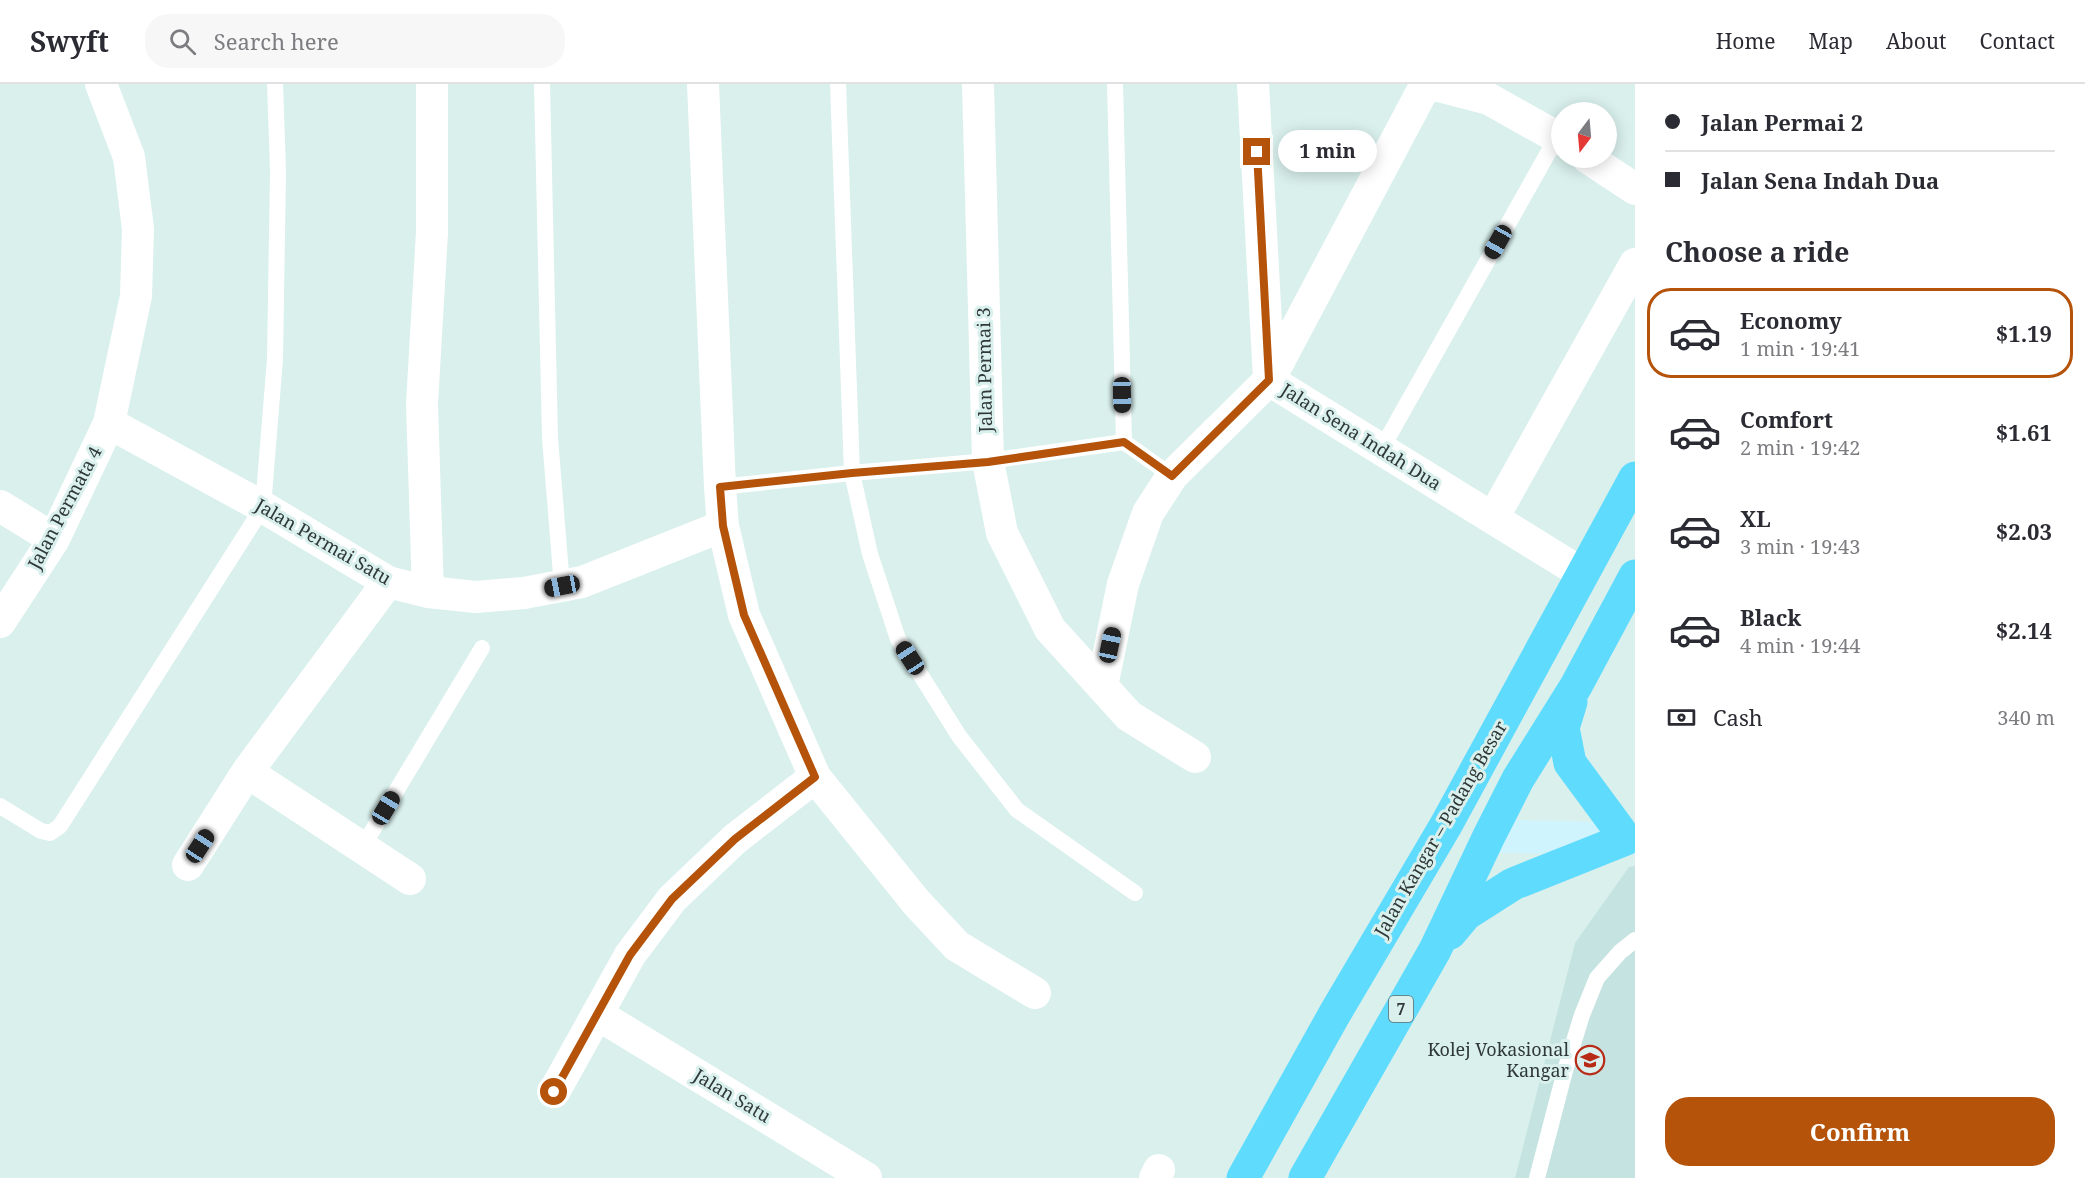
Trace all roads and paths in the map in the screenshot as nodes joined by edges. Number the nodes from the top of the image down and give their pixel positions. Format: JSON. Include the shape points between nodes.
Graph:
{"nodes":[{"id":1,"x":101,"y":84,"type":"edge"},
{"id":2,"x":275,"y":84,"type":"edge"},
{"id":3,"x":432,"y":84,"type":"edge"},
{"id":4,"x":542,"y":84,"type":"edge"},
{"id":5,"x":703,"y":84,"type":"edge"},
{"id":6,"x":838,"y":84,"type":"edge"},
{"id":7,"x":978,"y":84,"type":"edge"},
{"id":8,"x":1115,"y":84,"type":"edge"},
{"id":9,"x":1253,"y":84,"type":"edge"},
{"id":10,"x":1426,"y":84,"type":"edge"},
{"id":11,"x":1431,"y":84,"type":"edge"},
{"id":12,"x":1551,"y":134,"type":"edge"},
{"id":13,"x":1551,"y":153,"type":"edge"},
{"id":14,"x":1603,"y":168,"type":"edge"},
{"id":15,"x":1635,"y":189,"type":"edge"},
{"id":16,"x":1635,"y":264,"type":"edge"},
{"id":17,"x":1269,"y":380,"type":"junction"},
{"id":18,"x":109,"y":423,"type":"junction"},
{"id":19,"x":1124,"y":442,"type":"junction"},
{"id":20,"x":1381,"y":450,"type":"junction"},
{"id":21,"x":988,"y":462,"type":"junction"},
{"id":22,"x":852,"y":473,"type":"junction"},
{"id":23,"x":1172,"y":476,"type":"junction"},
{"id":24,"x":1635,"y":478,"type":"edge"},
{"id":25,"x":720,"y":487,"type":"junction"},
{"id":26,"x":0,"y":506,"type":"edge"},
{"id":27,"x":263,"y":507,"type":"junction"},
{"id":28,"x":1493,"y":518,"type":"junction"},
{"id":29,"x":723,"y":526,"type":"junction"},
{"id":30,"x":54,"y":539,"type":"junction"},
{"id":31,"x":1583,"y":574,"type":"junction"},
{"id":32,"x":1635,"y":576,"type":"edge"},
{"id":33,"x":388,"y":582,"type":"junction"},
{"id":34,"x":562,"y":586,"type":"junction"},
{"id":35,"x":428,"y":592,"type":"junction"},
{"id":36,"x":0,"y":622,"type":"edge"},
{"id":37,"x":482,"y":648,"type":"dead end"},
{"id":38,"x":1102,"y":686,"type":"junction"},
{"id":39,"x":1575,"y":686,"type":"junction"},
{"id":40,"x":1486,"y":748,"type":"junction"},
{"id":41,"x":1195,"y":757,"type":"dead end"},
{"id":42,"x":247,"y":772,"type":"junction"},
{"id":43,"x":815,"y":777,"type":"junction"},
{"id":44,"x":0,"y":806,"type":"edge"},
{"id":45,"x":1488,"y":836,"type":"junction"},
{"id":46,"x":1631,"y":839,"type":"edge"},
{"id":47,"x":362,"y":848,"type":"junction"},
{"id":48,"x":188,"y":865,"type":"dead end"},
{"id":49,"x":410,"y":879,"type":"dead end"},
{"id":50,"x":1413,"y":881,"type":"junction"},
{"id":51,"x":1135,"y":893,"type":"dead end"},
{"id":52,"x":1635,"y":940,"type":"edge"},
{"id":53,"x":1435,"y":950,"type":"junction"},
{"id":54,"x":1035,"y":993,"type":"dead end"},
{"id":55,"x":597,"y":1014,"type":"junction"},
{"id":56,"x":554,"y":1092,"type":"dead end"},
{"id":57,"x":866,"y":1178,"type":"edge"},
{"id":58,"x":1243,"y":1178,"type":"edge"},
{"id":59,"x":1305,"y":1178,"type":"edge"},
{"id":60,"x":1537,"y":1178,"type":"edge"}],
"edges":[{"from":1,"to":18,"type":"street","name":"Jalan Permata 4","via":[[129,157],[138,229],[136,296]]},
{"from":2,"to":27,"type":"lane","via":[[278,172],[275,359]]},
{"from":3,"to":35,"type":"street","via":[[432,232],[422,404]]},
{"from":4,"to":34,"type":"lane","via":[[550,438]]},
{"from":5,"to":25,"type":"street"},
{"from":6,"to":22,"type":"lane"},
{"from":7,"to":21,"type":"street","name":"Jalan Permai 3"},
{"from":8,"to":19,"type":"lane"},
{"from":9,"to":17,"type":"street","name":"Jalan Sena Indah Dua"},
{"from":10,"to":17,"type":"street"},
{"from":11,"to":12,"type":"street","via":[[1489,99]]},
{"from":13,"to":20,"type":"lane"},
{"from":14,"to":15,"type":"street"},
{"from":16,"to":28,"type":"street"},
{"from":17,"to":20,"type":"street","name":"Jalan Sena Indah Dua"},
{"from":17,"to":23,"type":"street"},
{"from":18,"to":27,"type":"street","name":"Jalan Permai Satu"},
{"from":18,"to":30,"type":"street","name":"Jalan Permata 4"},
{"from":19,"to":21,"type":"lane"},
{"from":19,"to":23,"type":"lane"},
{"from":20,"to":28,"type":"street","name":"Jalan Sena Indah Dua"},
{"from":21,"to":22,"type":"lane"},
{"from":21,"to":38,"type":"street","name":"Jalan Permai 3","via":[[1002,533],[1050,629]]},
{"from":22,"to":25,"type":"lane"},
{"from":22,"to":51,"type":"lane","via":[[870,554],[897,639],[959,736],[1017,810]]},
{"from":23,"to":38,"type":"street","via":[[1148,513],[1124,584]]},
{"from":24,"to":31,"type":"highway","name":"Jalan Kangar – Padang Besar"},
{"from":25,"to":29,"type":"street"},
{"from":26,"to":30,"type":"street"},
{"from":27,"to":33,"type":"street","name":"Jalan Permai Satu"},
{"from":27,"to":44,"type":"lane","via":[[60,826],[50,832],[41,831]]},
{"from":28,"to":31,"type":"street","name":"Jalan Sena Indah Dua"},
{"from":29,"to":34,"type":"street","name":"Jalan Permai Satu","via":[[582,582]]},
{"from":29,"to":43,"type":"street","via":[[744,615]]},
{"from":30,"to":36,"type":"street","name":"Jalan Permata 4"},
{"from":31,"to":40,"type":"highway","name":"Jalan Kangar – Padang Besar"},
{"from":32,"to":39,"type":"highway","number":"7"},
{"from":33,"to":35,"type":"street","name":"Jalan Permai Satu"},
{"from":33,"to":42,"type":"street"},
{"from":34,"to":35,"type":"street","name":"Jalan Permai Satu","via":[[476,597]]},
{"from":37,"to":47,"type":"lane"},
{"from":38,"to":41,"type":"street","name":"Jalan Permai 3","via":[[1129,716]]},
{"from":39,"to":45,"type":"highway","number":"7","via":[[1518,778]]},
{"from":39,"to":46,"type":"highway","via":[[1563,728],[1570,763]]},
{"from":40,"to":45,"type":"highway","via":[[1480,819]]},
{"from":40,"to":50,"type":"highway","name":"Jalan Kangar – Padang Besar"},
{"from":42,"to":47,"type":"street"},
{"from":42,"to":48,"type":"street"},
{"from":43,"to":54,"type":"street","via":[[916,902],[957,946]]},
{"from":43,"to":55,"type":"street","via":[[735,839],[672,899],[630,955]]},
{"from":45,"to":46,"type":"street"},
{"from":45,"to":50,"type":"highway","via":[[1457,849]]},
{"from":45,"to":53,"type":"highway","number":"7"},
{"from":46,"to":53,"type":"highway","via":[[1513,884],[1466,914]]},
{"from":47,"to":49,"type":"street"},
{"from":50,"to":58,"type":"highway","name":"Jalan Kangar – Padang Besar"},
{"from":52,"to":60,"type":"lane","via":[[1597,978],[1581,1015]]},
{"from":53,"to":59,"type":"highway","number":"7"},
{"from":55,"to":56,"type":"street"},
{"from":55,"to":57,"type":"street","name":"Jalan Satu"}]}
